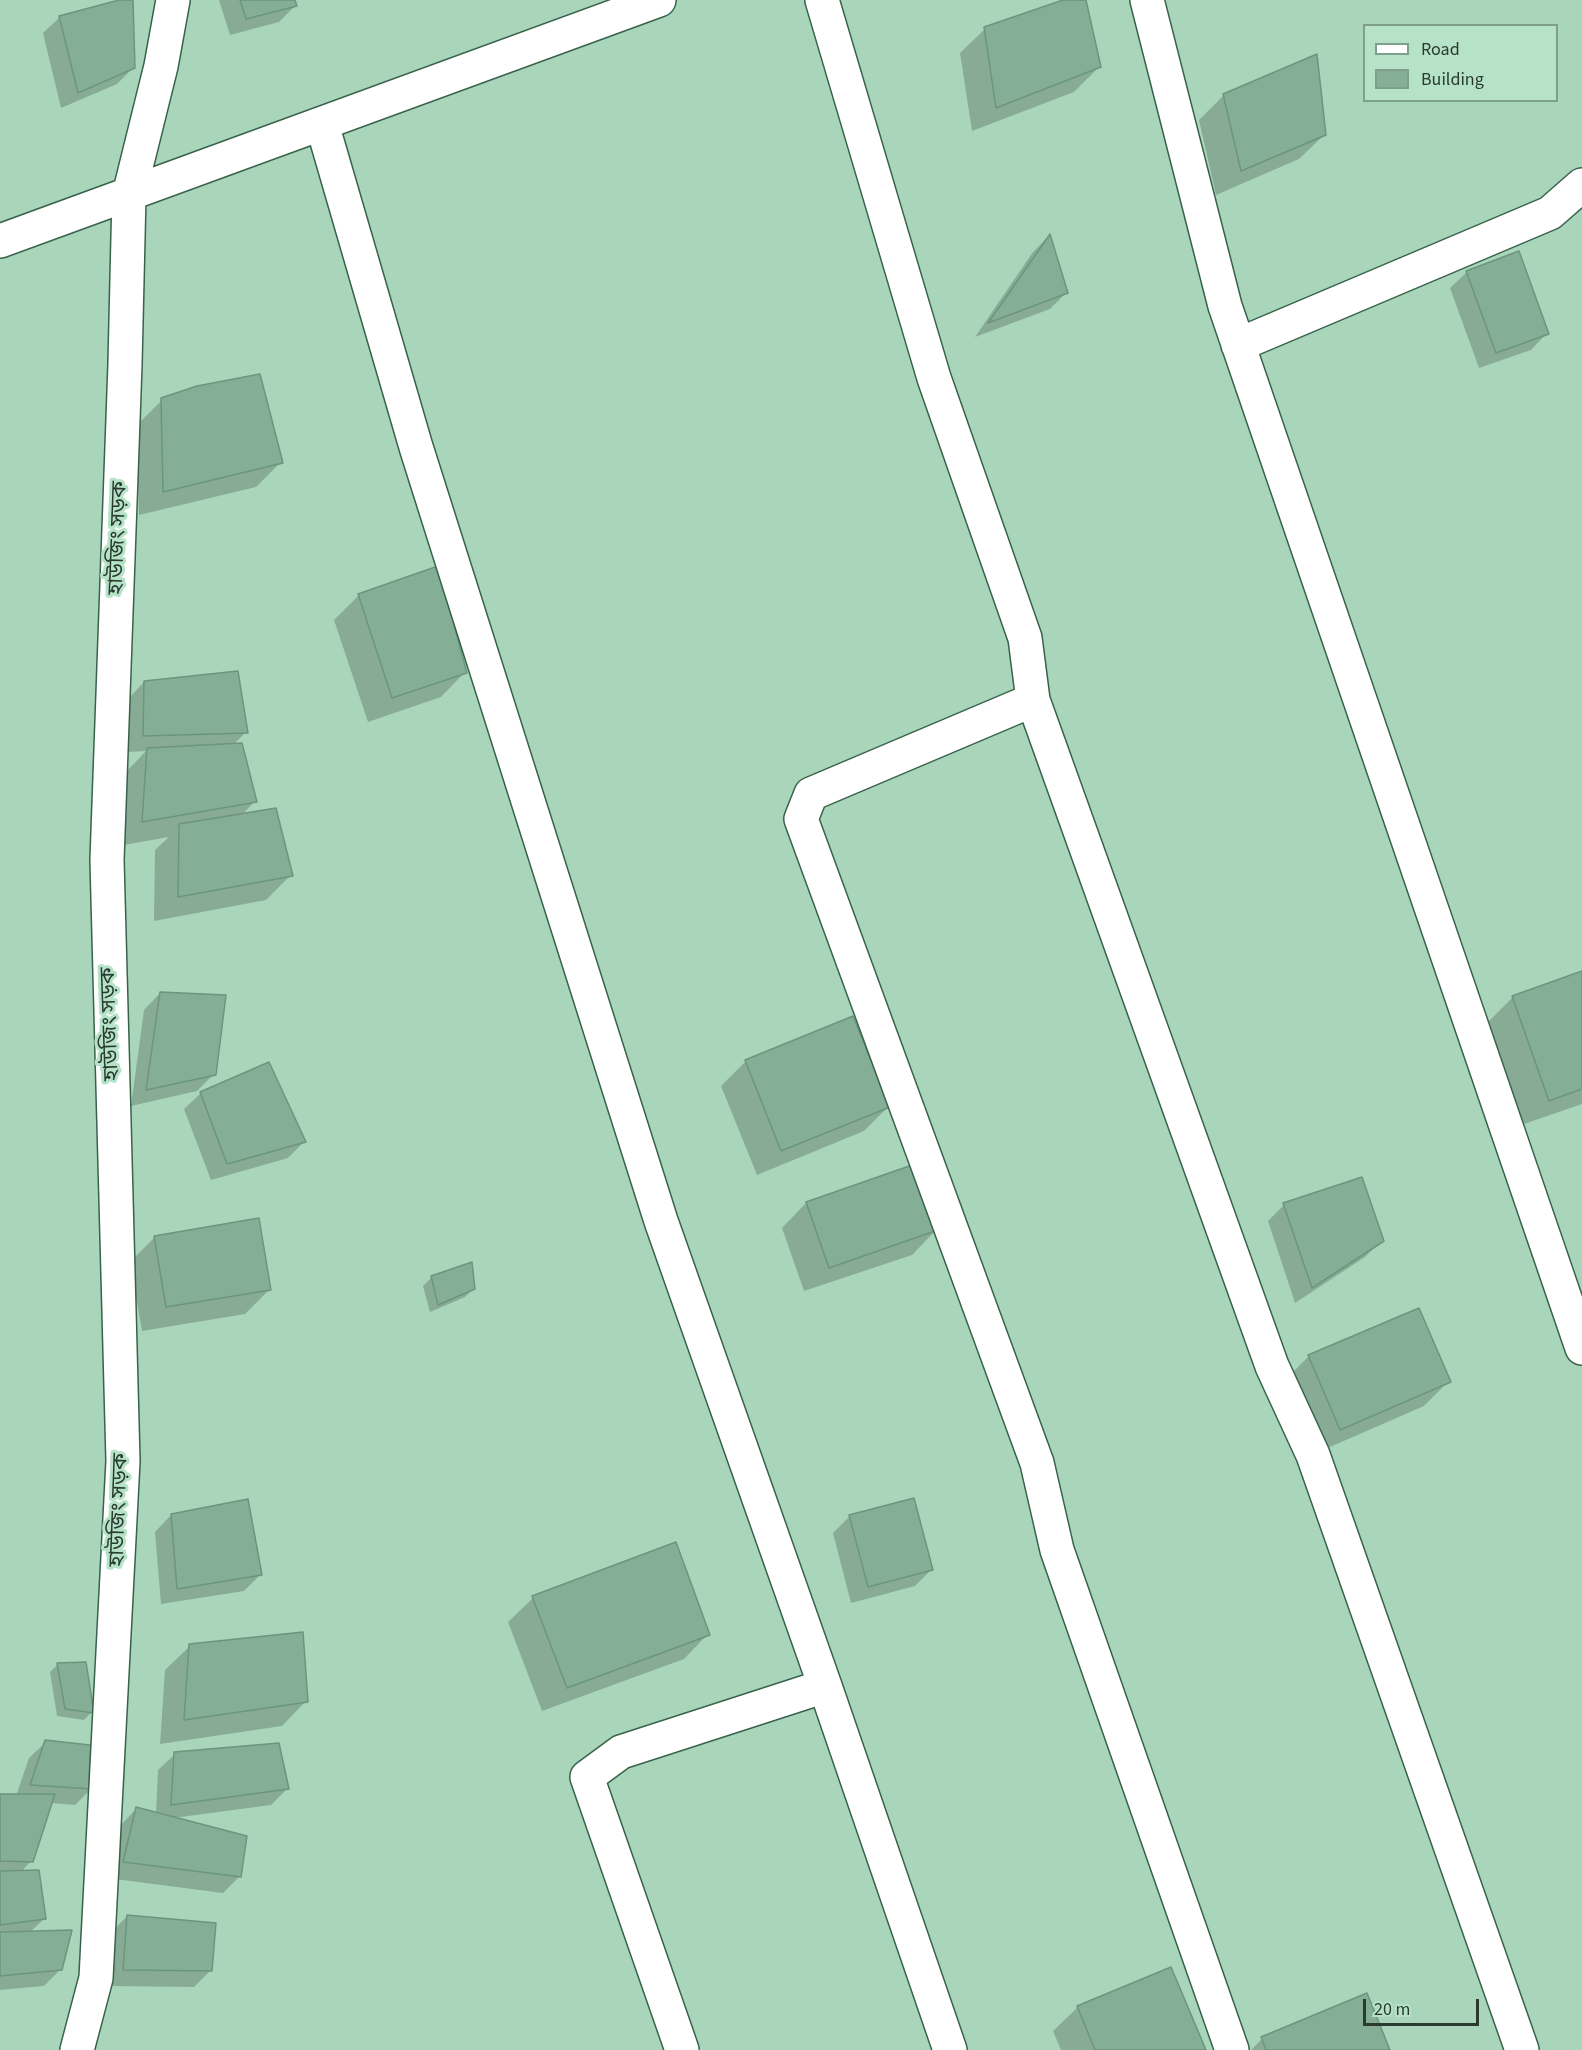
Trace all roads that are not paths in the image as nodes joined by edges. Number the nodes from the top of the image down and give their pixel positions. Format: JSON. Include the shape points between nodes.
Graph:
{"nodes":[{"id":1,"x":173,"y":0,"type":"edge"},
{"id":2,"x":659,"y":0,"type":"edge"},
{"id":3,"x":822,"y":0,"type":"edge"},
{"id":4,"x":1147,"y":0,"type":"edge"},
{"id":5,"x":322,"y":124,"type":"junction"},
{"id":6,"x":1582,"y":185,"type":"edge"},
{"id":7,"x":129,"y":195,"type":"junction"},
{"id":8,"x":0,"y":241,"type":"edge"},
{"id":9,"x":1238,"y":345,"type":"junction"},
{"id":10,"x":1033,"y":700,"type":"junction"},
{"id":11,"x":1582,"y":1348,"type":"edge"},
{"id":12,"x":825,"y":1686,"type":"junction"},
{"id":13,"x":77,"y":2050,"type":"edge"},
{"id":14,"x":682,"y":2050,"type":"edge"},
{"id":15,"x":950,"y":2050,"type":"edge"},
{"id":16,"x":1232,"y":2050,"type":"edge"},
{"id":17,"x":1522,"y":2050,"type":"edge"}],
"edges":[{"from":1,"to":7,"type":"street","name":"হাউজিং সড়ক"},
{"from":2,"to":5,"type":"street"},
{"from":3,"to":10,"type":"street","via":[[934,378],[1024,638]]},
{"from":4,"to":9,"type":"street"},
{"from":5,"to":7,"type":"street"},
{"from":5,"to":12,"type":"street","via":[[416,447],[661,1221]]},
{"from":6,"to":9,"type":"street","via":[[1550,213]]},
{"from":7,"to":8,"type":"street"},
{"from":7,"to":13,"type":"street","name":"হাউজিং সড়ক","via":[[106,860],[123,1461],[96,1978]]},
{"from":9,"to":11,"type":"street"},
{"from":10,"to":16,"type":"street","via":[[811,794],[801,819],[1037,1463],[1057,1550]]},
{"from":10,"to":17,"type":"street","via":[[1272,1366],[1313,1455]]},
{"from":12,"to":14,"type":"street","via":[[621,1752],[587,1777]]},
{"from":12,"to":15,"type":"street"}]}
